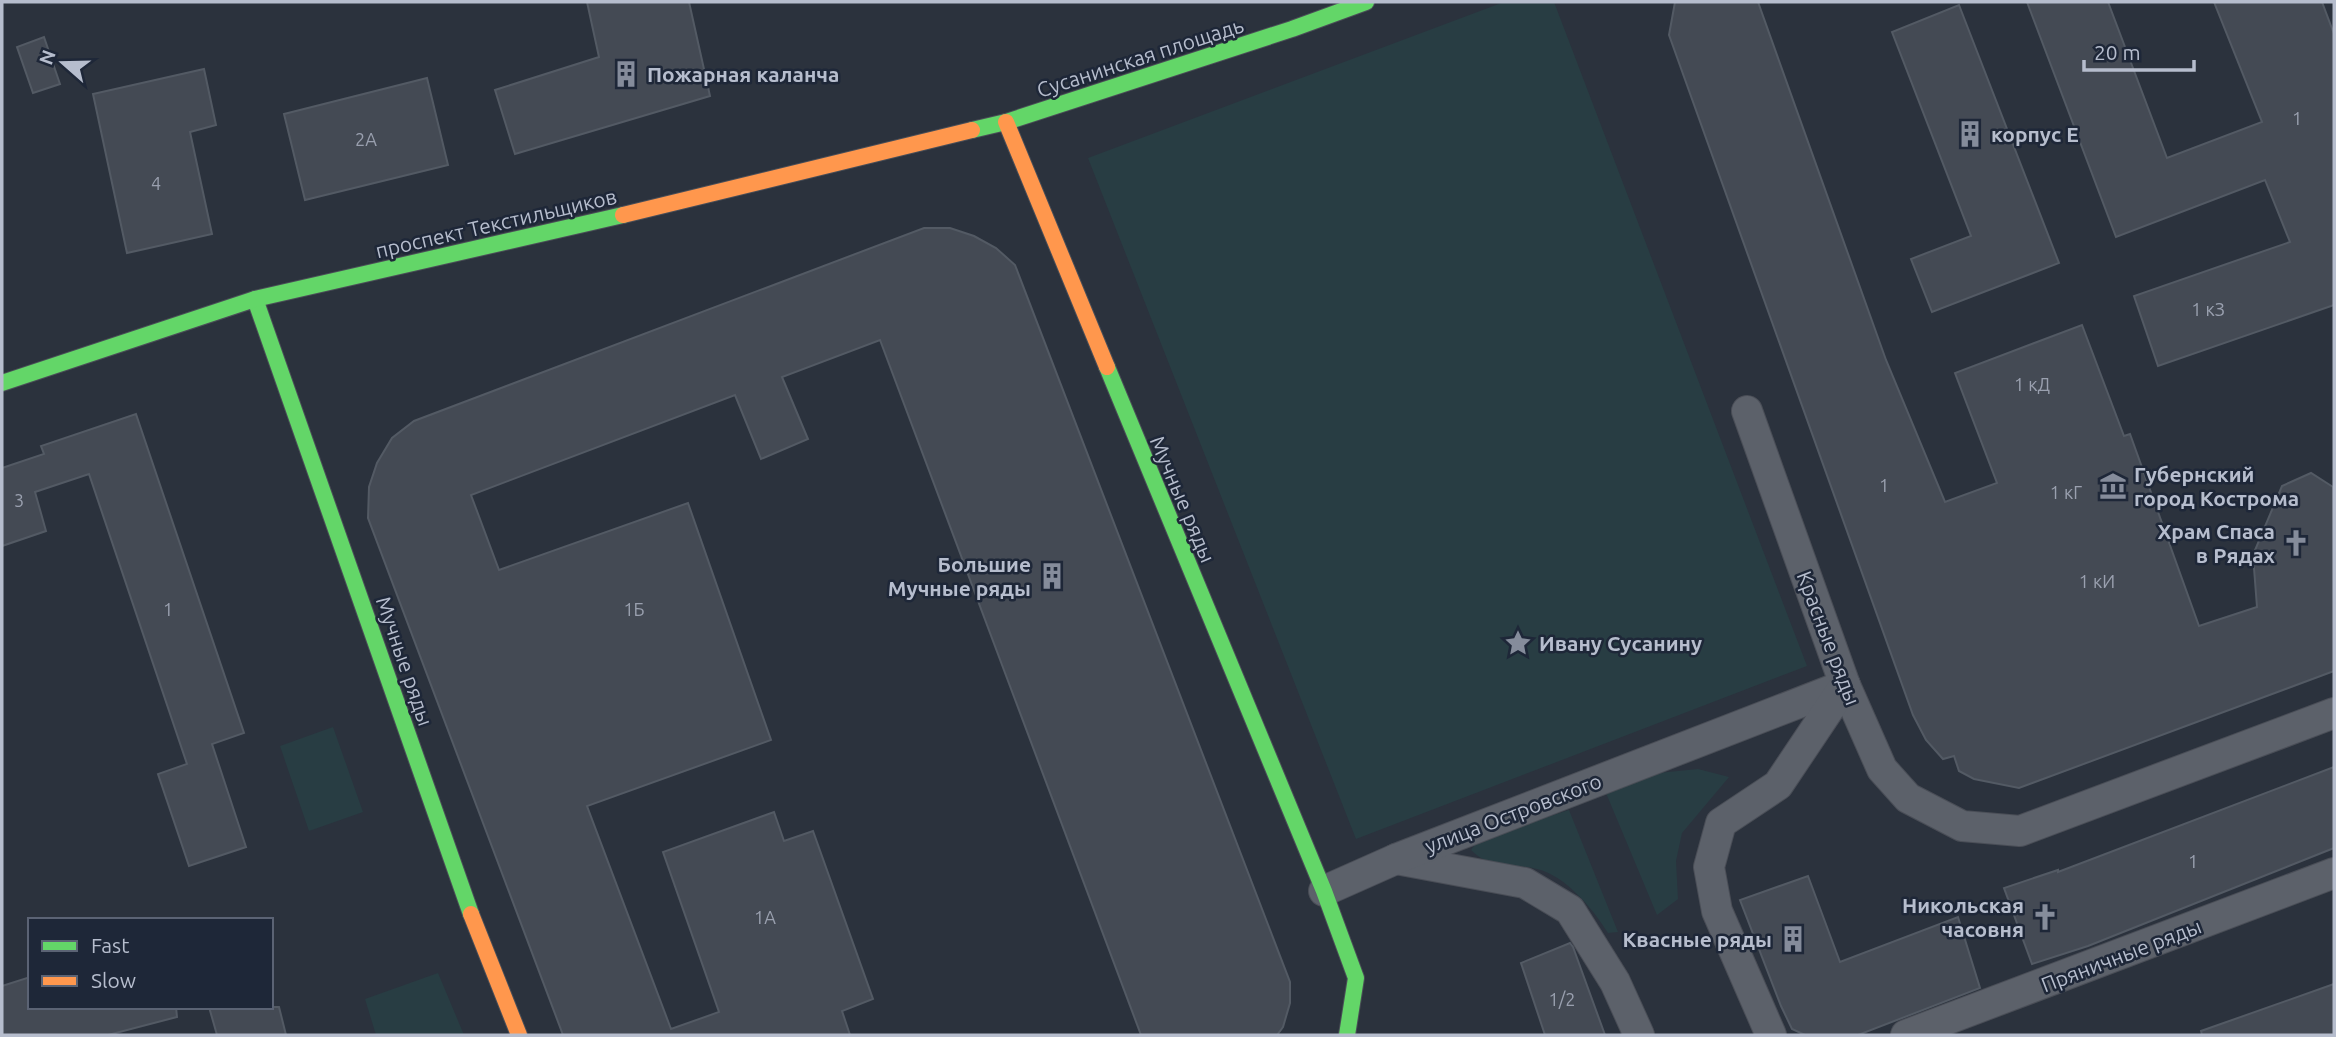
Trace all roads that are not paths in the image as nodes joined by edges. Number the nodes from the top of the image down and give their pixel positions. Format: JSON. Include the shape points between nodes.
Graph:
{"nodes":[{"id":1,"x":1366,"y":2,"type":"edge"},
{"id":2,"x":1006,"y":122,"type":"junction"},
{"id":3,"x":255,"y":299,"type":"junction"},
{"id":4,"x":2,"y":383,"type":"edge"},
{"id":5,"x":1747,"y":411,"type":"dead end"},
{"id":6,"x":1845,"y":685,"type":"junction"},
{"id":7,"x":2334,"y":713,"type":"edge"},
{"id":8,"x":1396,"y":859,"type":"junction"},
{"id":9,"x":2334,"y":873,"type":"edge"},
{"id":10,"x":1324,"y":891,"type":"junction"},
{"id":11,"x":519,"y":1035,"type":"edge"},
{"id":12,"x":1347,"y":1035,"type":"edge"},
{"id":13,"x":1639,"y":1035,"type":"edge"},
{"id":14,"x":1771,"y":1035,"type":"edge"},
{"id":15,"x":1906,"y":1035,"type":"edge"}],
"edges":[{"from":1,"to":2,"type":"street","name":"Сусанинская площадь"},
{"from":2,"to":3,"type":"street","name":"проспект Текстильщиков"},
{"from":2,"to":10,"type":"street","name":"Мучные ряды"},
{"from":3,"to":4,"type":"street","name":"проспект Текстильщиков"},
{"from":3,"to":11,"type":"street","name":"Мучные ряды","via":[[466,900]]},
{"from":5,"to":6,"type":"street","name":"Красные ряды"},
{"from":6,"to":7,"type":"street","name":"Красные ряды","via":[[1882,769],[1908,798],[1962,826],[2020,831]]},
{"from":6,"to":8,"type":"street","name":"улица Островского"},
{"from":6,"to":14,"type":"street","via":[[1778,785],[1721,823],[1709,867],[1717,911]]},
{"from":8,"to":10,"type":"street","name":"улица Островского"},
{"from":8,"to":13,"type":"street","via":[[1525,883],[1570,910],[1615,982]]},
{"from":9,"to":15,"type":"street","name":"Пряничные ряды"},
{"from":10,"to":12,"type":"street","via":[[1356,978]]}]}
